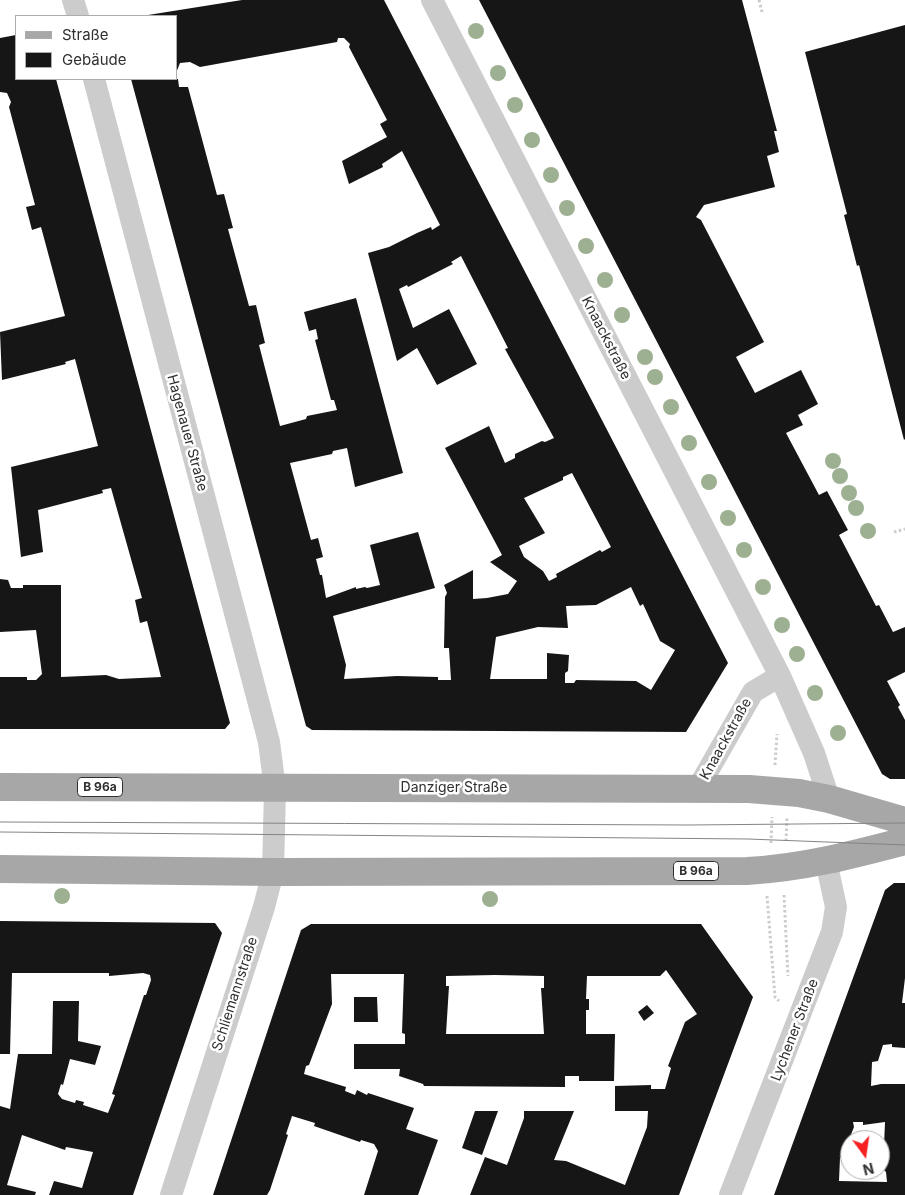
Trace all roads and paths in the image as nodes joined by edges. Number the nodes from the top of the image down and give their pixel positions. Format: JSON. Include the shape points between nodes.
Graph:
{"nodes":[{"id":1,"x":73,"y":0,"type":"edge"},
{"id":2,"x":432,"y":0,"type":"edge"},
{"id":3,"x":759,"y":0,"type":"edge"},
{"id":4,"x":762,"y":12,"type":"dead end"},
{"id":5,"x":78,"y":15,"type":"edge"},
{"id":6,"x":94,"y":80,"type":"edge"},
{"id":7,"x":905,"y":529,"type":"edge"},
{"id":8,"x":894,"y":532,"type":"dead end"},
{"id":9,"x":780,"y":676,"type":"junction"},
{"id":10,"x":776,"y":749,"type":"dead end"},
{"id":11,"x":0,"y":787,"type":"edge"},
{"id":12,"x":698,"y":788,"type":"junction"},
{"id":13,"x":275,"y":789,"type":"junction"},
{"id":14,"x":781,"y":792,"type":"junction"},
{"id":15,"x":829,"y":799,"type":"junction"},
{"id":16,"x":905,"y":820,"type":"edge"},
{"id":17,"x":905,"y":841,"type":"edge"},
{"id":18,"x":826,"y":861,"type":"junction"},
{"id":19,"x":0,"y":869,"type":"edge"},
{"id":20,"x":777,"y":869,"type":"junction"},
{"id":21,"x":273,"y":872,"type":"junction"},
{"id":22,"x":788,"y":977,"type":"dead end"},
{"id":23,"x":798,"y":1025,"type":"junction"},
{"id":24,"x":171,"y":1195,"type":"edge"},
{"id":25,"x":730,"y":1195,"type":"edge"}],
"edges":[{"from":1,"to":5,"type":"street"},
{"from":2,"to":9,"type":"street","name":"Knaackstraße"},
{"from":3,"to":4,"type":"path"},
{"from":6,"to":13,"type":"street","name":"Hagenauer Straße","via":[[269,742]]},
{"from":7,"to":8,"type":"path"},
{"from":9,"to":12,"type":"street","name":"Knaackstraße","via":[[752,692]]},
{"from":9,"to":15,"type":"street","name":"Knaackstraße","via":[[814,753]]},
{"from":10,"to":14,"type":"path"},
{"from":11,"to":13,"type":"main road","name":"Danziger Straße","number":"B 96a"},
{"from":12,"to":13,"type":"main road","name":"Danziger Straße","number":"B 96a"},
{"from":12,"to":14,"type":"main road","name":"Danziger Straße","number":"B 96a"},
{"from":13,"to":21,"type":"street","name":"Schliemannstraße"},
{"from":14,"to":15,"type":"main road","name":"Danziger Straße","number":"B 96a"},
{"from":14,"to":20,"type":"path"},
{"from":14,"to":20,"type":"path"},
{"from":15,"to":16,"type":"main road","name":"Danziger Straße","number":"B 96a"},
{"from":17,"to":18,"type":"main road","number":"B 96a"},
{"from":18,"to":20,"type":"main road","number":"B 96a"},
{"from":18,"to":23,"type":"street","name":"Lychener Straße","via":[[836,907],[832,932]]},
{"from":19,"to":21,"type":"main road","number":"B 96a"},
{"from":20,"to":21,"type":"main road","number":"B 96a"},
{"from":20,"to":22,"type":"path","via":[[784,901]]},
{"from":20,"to":23,"type":"path","via":[[767,914],[775,997]]},
{"from":21,"to":24,"type":"street","name":"Schliemannstraße"},
{"from":23,"to":25,"type":"street","name":"Lychener Straße"}]}
